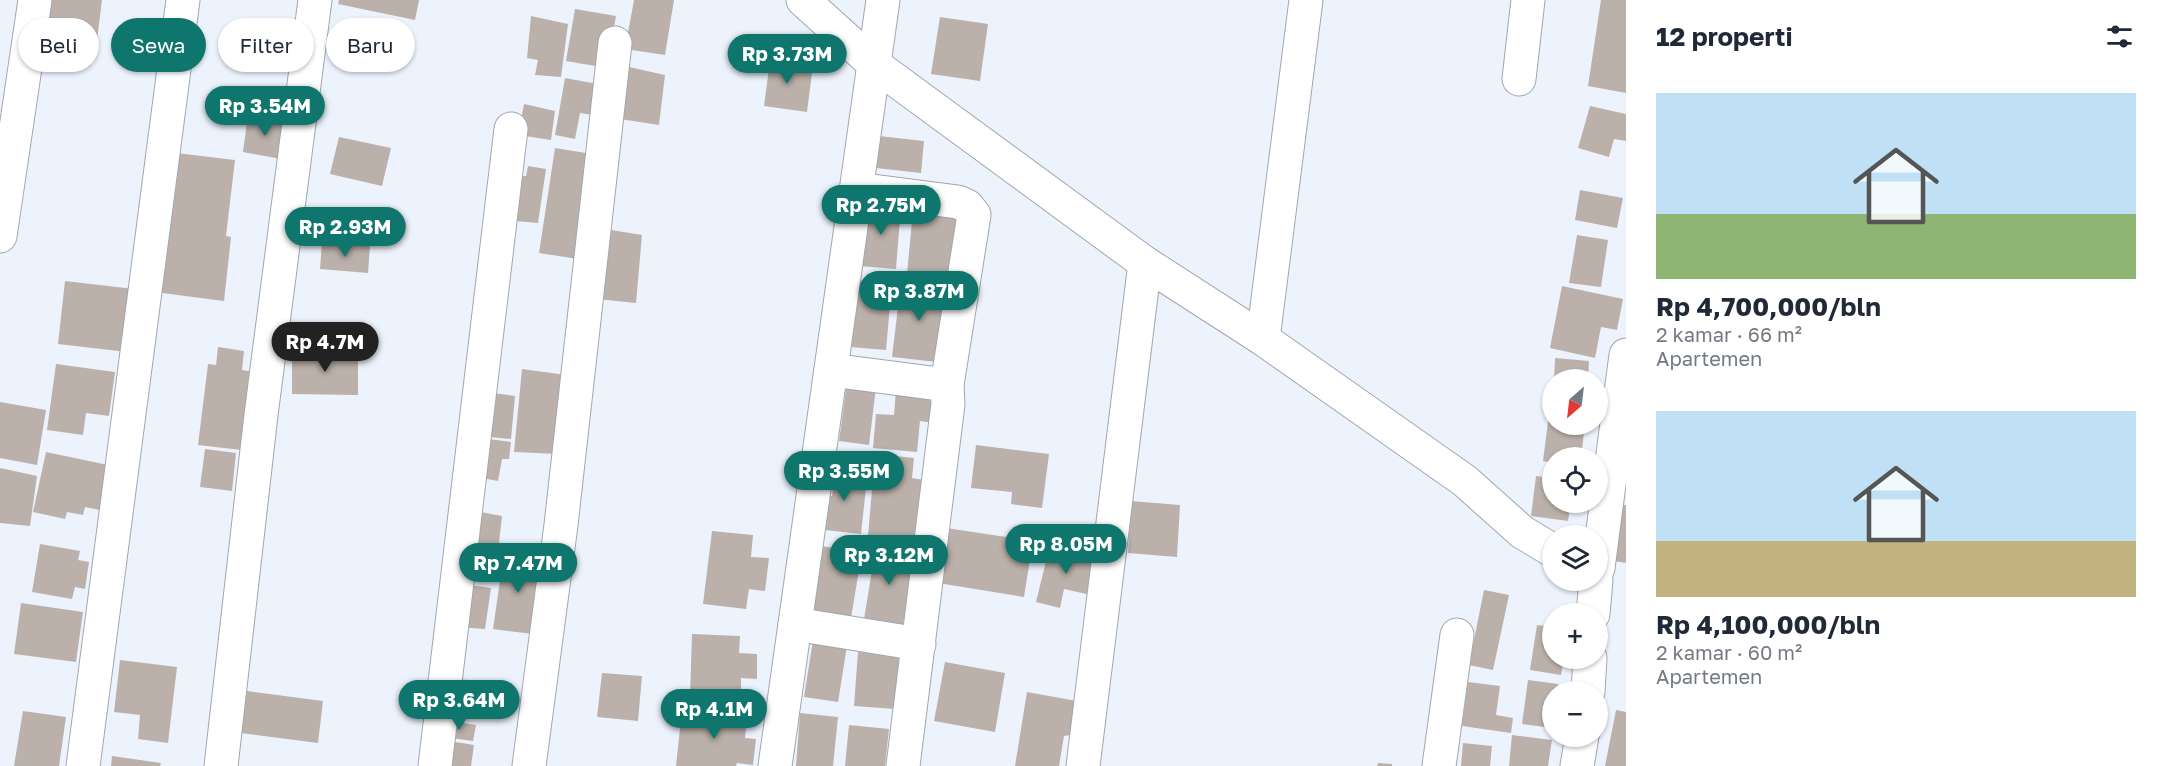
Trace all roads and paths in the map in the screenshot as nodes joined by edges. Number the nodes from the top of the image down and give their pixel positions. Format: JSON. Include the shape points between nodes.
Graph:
{"nodes":[{"id":1,"x":35,"y":0,"type":"edge"},
{"id":2,"x":183,"y":0,"type":"edge"},
{"id":3,"x":315,"y":0,"type":"edge"},
{"id":4,"x":803,"y":0,"type":"edge"},
{"id":5,"x":883,"y":0,"type":"edge"},
{"id":6,"x":1306,"y":0,"type":"edge"},
{"id":7,"x":1528,"y":0,"type":"edge"},
{"id":8,"x":615,"y":44,"type":"dead end"},
{"id":9,"x":875,"y":65,"type":"junction"},
{"id":10,"x":1519,"y":79,"type":"dead end"},
{"id":11,"x":511,"y":129,"type":"dead end"},
{"id":12,"x":857,"y":189,"type":"junction"},
{"id":13,"x":0,"y":236,"type":"edge"},
{"id":14,"x":1145,"y":263,"type":"junction"},
{"id":15,"x":1263,"y":339,"type":"junction"},
{"id":16,"x":1626,"y":355,"type":"edge"},
{"id":17,"x":831,"y":370,"type":"junction"},
{"id":18,"x":947,"y":385,"type":"junction"},
{"id":19,"x":1603,"y":525,"type":"edge"},
{"id":20,"x":1542,"y":544,"type":"edge"},
{"id":21,"x":795,"y":624,"type":"junction"},
{"id":22,"x":1457,"y":635,"type":"dead end"},
{"id":23,"x":919,"y":644,"type":"junction"},
{"id":24,"x":1580,"y":747,"type":"edge"},
{"id":25,"x":83,"y":766,"type":"edge"},
{"id":26,"x":221,"y":766,"type":"edge"},
{"id":27,"x":435,"y":766,"type":"edge"},
{"id":28,"x":529,"y":766,"type":"edge"},
{"id":29,"x":775,"y":766,"type":"edge"},
{"id":30,"x":903,"y":766,"type":"edge"},
{"id":31,"x":1083,"y":766,"type":"edge"},
{"id":32,"x":1439,"y":766,"type":"edge"},
{"id":33,"x":1577,"y":766,"type":"edge"}],
"edges":[{"from":1,"to":13,"type":"street"},
{"from":2,"to":25,"type":"street"},
{"from":3,"to":26,"type":"street","via":[[261,415]]},
{"from":4,"to":9,"type":"street"},
{"from":5,"to":9,"type":"street"},
{"from":6,"to":15,"type":"street"},
{"from":7,"to":10,"type":"street"},
{"from":8,"to":28,"type":"street","via":[[561,525]]},
{"from":9,"to":12,"type":"street"},
{"from":9,"to":14,"type":"street"},
{"from":11,"to":27,"type":"street"},
{"from":12,"to":17,"type":"street"},
{"from":12,"to":18,"type":"street","via":[[958,202],[974,215]]},
{"from":14,"to":15,"type":"street"},
{"from":14,"to":31,"type":"street"},
{"from":15,"to":20,"type":"street","via":[[1465,481],[1522,532]]},
{"from":16,"to":19,"type":"street"},
{"from":17,"to":18,"type":"street"},
{"from":17,"to":21,"type":"street"},
{"from":18,"to":23,"type":"street","via":[[948,404]]},
{"from":21,"to":23,"type":"street"},
{"from":21,"to":29,"type":"street"},
{"from":22,"to":32,"type":"street"},
{"from":23,"to":30,"type":"street"},
{"from":24,"to":33,"type":"street"}]}
